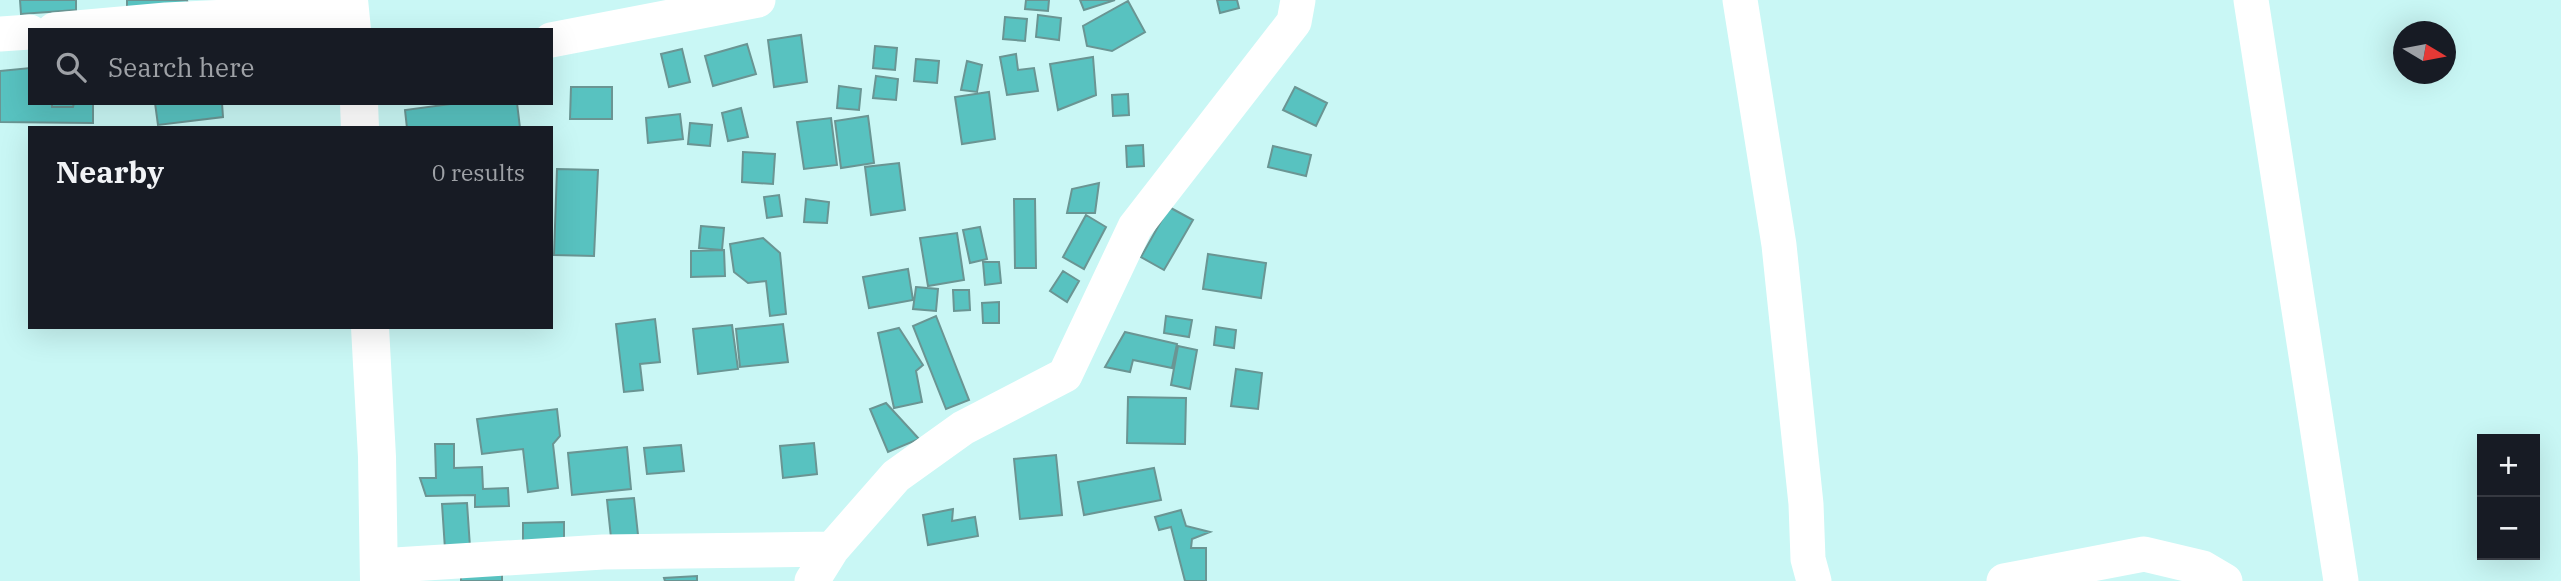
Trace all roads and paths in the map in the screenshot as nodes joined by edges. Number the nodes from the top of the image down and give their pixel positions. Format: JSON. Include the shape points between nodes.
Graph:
{"nodes":[{"id":1,"x":758,"y":0,"type":"edge"},
{"id":2,"x":1298,"y":0,"type":"edge"},
{"id":3,"x":1740,"y":0,"type":"edge"},
{"id":4,"x":2251,"y":0,"type":"edge"},
{"id":5,"x":351,"y":14,"type":"edge"},
{"id":6,"x":76,"y":28,"type":"edge"},
{"id":7,"x":28,"y":32,"type":"edge"},
{"id":8,"x":0,"y":34,"type":"edge"},
{"id":9,"x":553,"y":40,"type":"edge"},
{"id":10,"x":359,"y":105,"type":"edge"},
{"id":11,"x":360,"y":126,"type":"edge"},
{"id":12,"x":370,"y":329,"type":"edge"},
{"id":13,"x":832,"y":549,"type":"junction"},
{"id":14,"x":379,"y":574,"type":"edge"},
{"id":15,"x":1807,"y":574,"type":"edge"},
{"id":16,"x":2211,"y":577,"type":"edge"},
{"id":17,"x":812,"y":581,"type":"edge"},
{"id":18,"x":2004,"y":581,"type":"edge"},
{"id":19,"x":2341,"y":581,"type":"edge"}],
"edges":[{"from":1,"to":9,"type":"street"},
{"from":2,"to":13,"type":"street","via":[[1294,22],[1135,227],[1065,375],[962,428],[896,476]]},
{"from":3,"to":15,"type":"street","via":[[1779,245],[1806,505]]},
{"from":4,"to":19,"type":"street"},
{"from":5,"to":6,"type":"street"},
{"from":7,"to":8,"type":"street"},
{"from":10,"to":11,"type":"street"},
{"from":12,"to":14,"type":"street"},
{"from":13,"to":14,"type":"street","via":[[603,552]]},
{"from":13,"to":17,"type":"street"},
{"from":16,"to":18,"type":"street","via":[[2144,554]]}]}
